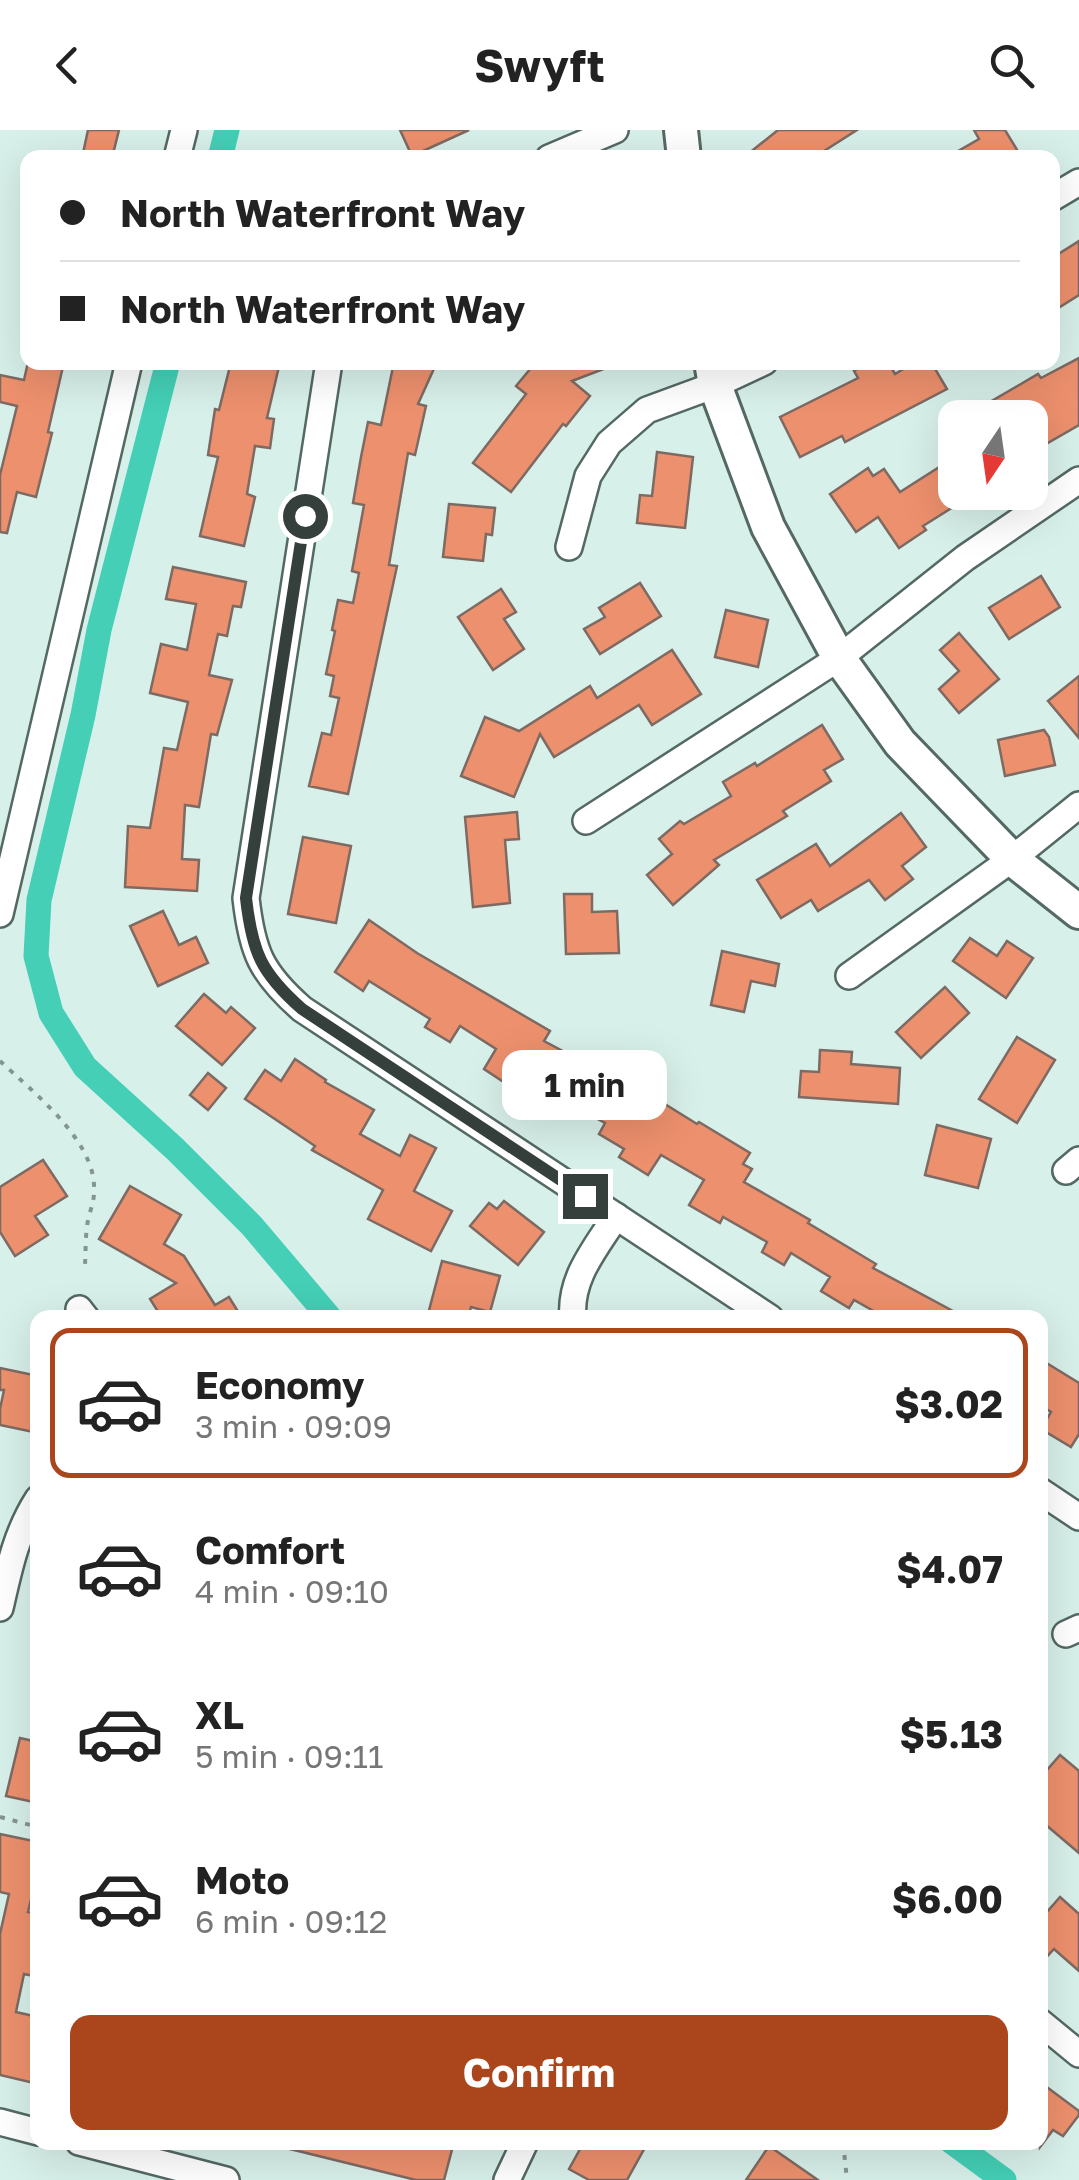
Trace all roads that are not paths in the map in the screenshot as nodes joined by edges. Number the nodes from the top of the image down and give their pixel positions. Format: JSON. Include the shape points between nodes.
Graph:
{"nodes":[{"id":1,"x":616,"y":130,"type":"edge"},
{"id":2,"x":568,"y":150,"type":"edge"},
{"id":3,"x":127,"y":370,"type":"edge"},
{"id":4,"x":328,"y":370,"type":"edge"},
{"id":5,"x":713,"y":374,"type":"edge"},
{"id":6,"x":1079,"y":480,"type":"edge"},
{"id":7,"x":569,"y":547,"type":"dead end"},
{"id":8,"x":839,"y":658,"type":"junction"},
{"id":9,"x":1079,"y":805,"type":"edge"},
{"id":10,"x":586,"y":820,"type":"dead end"},
{"id":11,"x":1012,"y":859,"type":"junction"},
{"id":12,"x":1079,"y":912,"type":"edge"},
{"id":13,"x":0,"y":914,"type":"edge"},
{"id":14,"x":849,"y":976,"type":"dead end"},
{"id":15,"x":616,"y":1216,"type":"junction"},
{"id":16,"x":573,"y":1310,"type":"edge"},
{"id":17,"x":758,"y":1310,"type":"edge"},
{"id":18,"x":1048,"y":1496,"type":"edge"},
{"id":19,"x":30,"y":1512,"type":"edge"},
{"id":20,"x":1079,"y":1517,"type":"edge"},
{"id":21,"x":0,"y":1608,"type":"edge"},
{"id":22,"x":1048,"y":2029,"type":"edge"},
{"id":23,"x":1079,"y":2054,"type":"edge"},
{"id":24,"x":0,"y":2122,"type":"edge"},
{"id":25,"x":30,"y":2130,"type":"edge"},
{"id":26,"x":101,"y":2150,"type":"edge"},
{"id":27,"x":521,"y":2150,"type":"edge"},
{"id":28,"x":166,"y":2173,"type":"edge"},
{"id":29,"x":226,"y":2180,"type":"edge"},
{"id":30,"x":507,"y":2180,"type":"edge"}],
"edges":[{"from":1,"to":2,"type":"street"},
{"from":3,"to":13,"type":"street"},
{"from":4,"to":15,"type":"street","via":[[246,898],[256,953],[274,985],[302,1009]]},
{"from":5,"to":7,"type":"street","via":[[646,410],[609,443],[588,476]]},
{"from":5,"to":8,"type":"street","via":[[768,527]]},
{"from":6,"to":8,"type":"street","via":[[965,558]]},
{"from":8,"to":10,"type":"street"},
{"from":8,"to":11,"type":"street","via":[[900,743]]},
{"from":9,"to":11,"type":"street"},
{"from":11,"to":12,"type":"street"},
{"from":11,"to":14,"type":"street"},
{"from":15,"to":16,"type":"street","via":[[579,1274]]},
{"from":15,"to":17,"type":"street"},
{"from":18,"to":20,"type":"street"},
{"from":19,"to":21,"type":"street"},
{"from":22,"to":23,"type":"street"},
{"from":24,"to":25,"type":"street"},
{"from":26,"to":28,"type":"street"},
{"from":27,"to":30,"type":"street"},
{"from":28,"to":29,"type":"street"}]}
